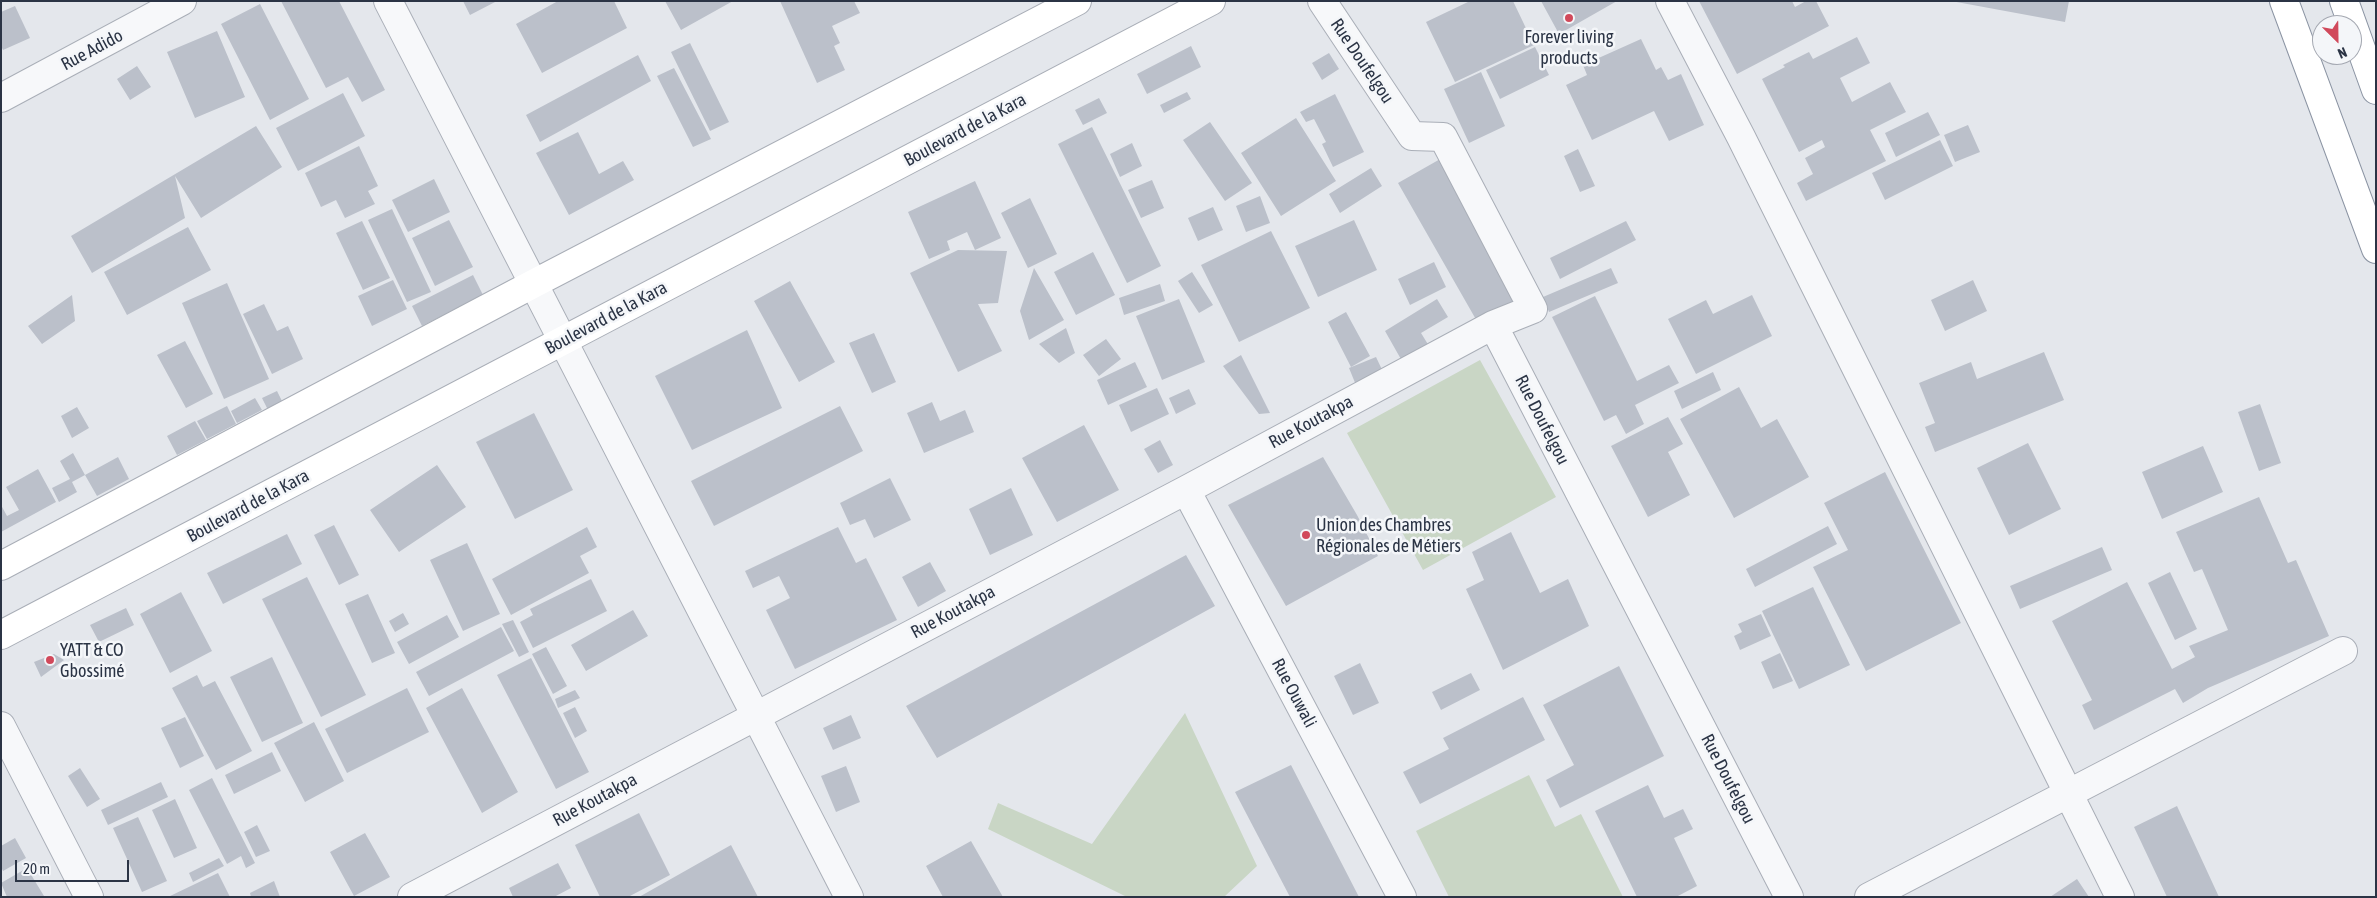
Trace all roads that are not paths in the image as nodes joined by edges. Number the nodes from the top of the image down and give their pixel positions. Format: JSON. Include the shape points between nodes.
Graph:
{"nodes":[{"id":1,"x":182,"y":1,"type":"edge"},
{"id":2,"x":388,"y":1,"type":"edge"},
{"id":3,"x":1077,"y":1,"type":"edge"},
{"id":4,"x":1211,"y":1,"type":"edge"},
{"id":5,"x":1322,"y":1,"type":"edge"},
{"id":6,"x":1670,"y":1,"type":"edge"},
{"id":7,"x":2284,"y":1,"type":"edge"},
{"id":8,"x":2344,"y":1,"type":"edge"},
{"id":9,"x":2376,"y":90,"type":"edge"},
{"id":10,"x":1,"y":98,"type":"edge"},
{"id":11,"x":2376,"y":249,"type":"edge"},
{"id":12,"x":533,"y":284,"type":"junction"},
{"id":13,"x":1493,"y":325,"type":"junction"},
{"id":14,"x":563,"y":340,"type":"junction"},
{"id":15,"x":1186,"y":490,"type":"junction"},
{"id":16,"x":1,"y":566,"type":"edge"},
{"id":17,"x":1,"y":635,"type":"edge"},
{"id":18,"x":2343,"y":651,"type":"dead end"},
{"id":19,"x":755,"y":716,"type":"junction"},
{"id":20,"x":1,"y":726,"type":"edge"},
{"id":21,"x":2067,"y":793,"type":"junction"},
{"id":22,"x":89,"y":897,"type":"edge"},
{"id":23,"x":412,"y":897,"type":"edge"},
{"id":24,"x":849,"y":897,"type":"edge"},
{"id":25,"x":1402,"y":897,"type":"edge"},
{"id":26,"x":1788,"y":897,"type":"edge"},
{"id":27,"x":1869,"y":897,"type":"edge"},
{"id":28,"x":2120,"y":897,"type":"edge"}],
"edges":[{"from":1,"to":10,"type":"street","name":"Rue Adido"},
{"from":2,"to":12,"type":"street"},
{"from":3,"to":12,"type":"main road"},
{"from":4,"to":14,"type":"main road","name":"Boulevard de la Kara"},
{"from":5,"to":13,"type":"street","name":"Rue Doufelgou","via":[[1412,136],[1443,138],[1448,146],[1533,309]]},
{"from":6,"to":21,"type":"street","via":[[1750,155]]},
{"from":7,"to":11,"type":"main road"},
{"from":8,"to":9,"type":"main road"},
{"from":12,"to":14,"type":"street"},
{"from":12,"to":16,"type":"main road"},
{"from":13,"to":15,"type":"street","name":"Rue Koutakpa"},
{"from":13,"to":26,"type":"street","name":"Rue Doufelgou"},
{"from":14,"to":17,"type":"main road","name":"Boulevard de la Kara"},
{"from":14,"to":19,"type":"street"},
{"from":15,"to":19,"type":"street","name":"Rue Koutakpa"},
{"from":15,"to":25,"type":"street","name":"Rue Ouwali"},
{"from":18,"to":21,"type":"street"},
{"from":19,"to":23,"type":"street","name":"Rue Koutakpa"},
{"from":19,"to":24,"type":"street"},
{"from":20,"to":22,"type":"street"},
{"from":21,"to":27,"type":"street"},
{"from":21,"to":28,"type":"street"}]}
